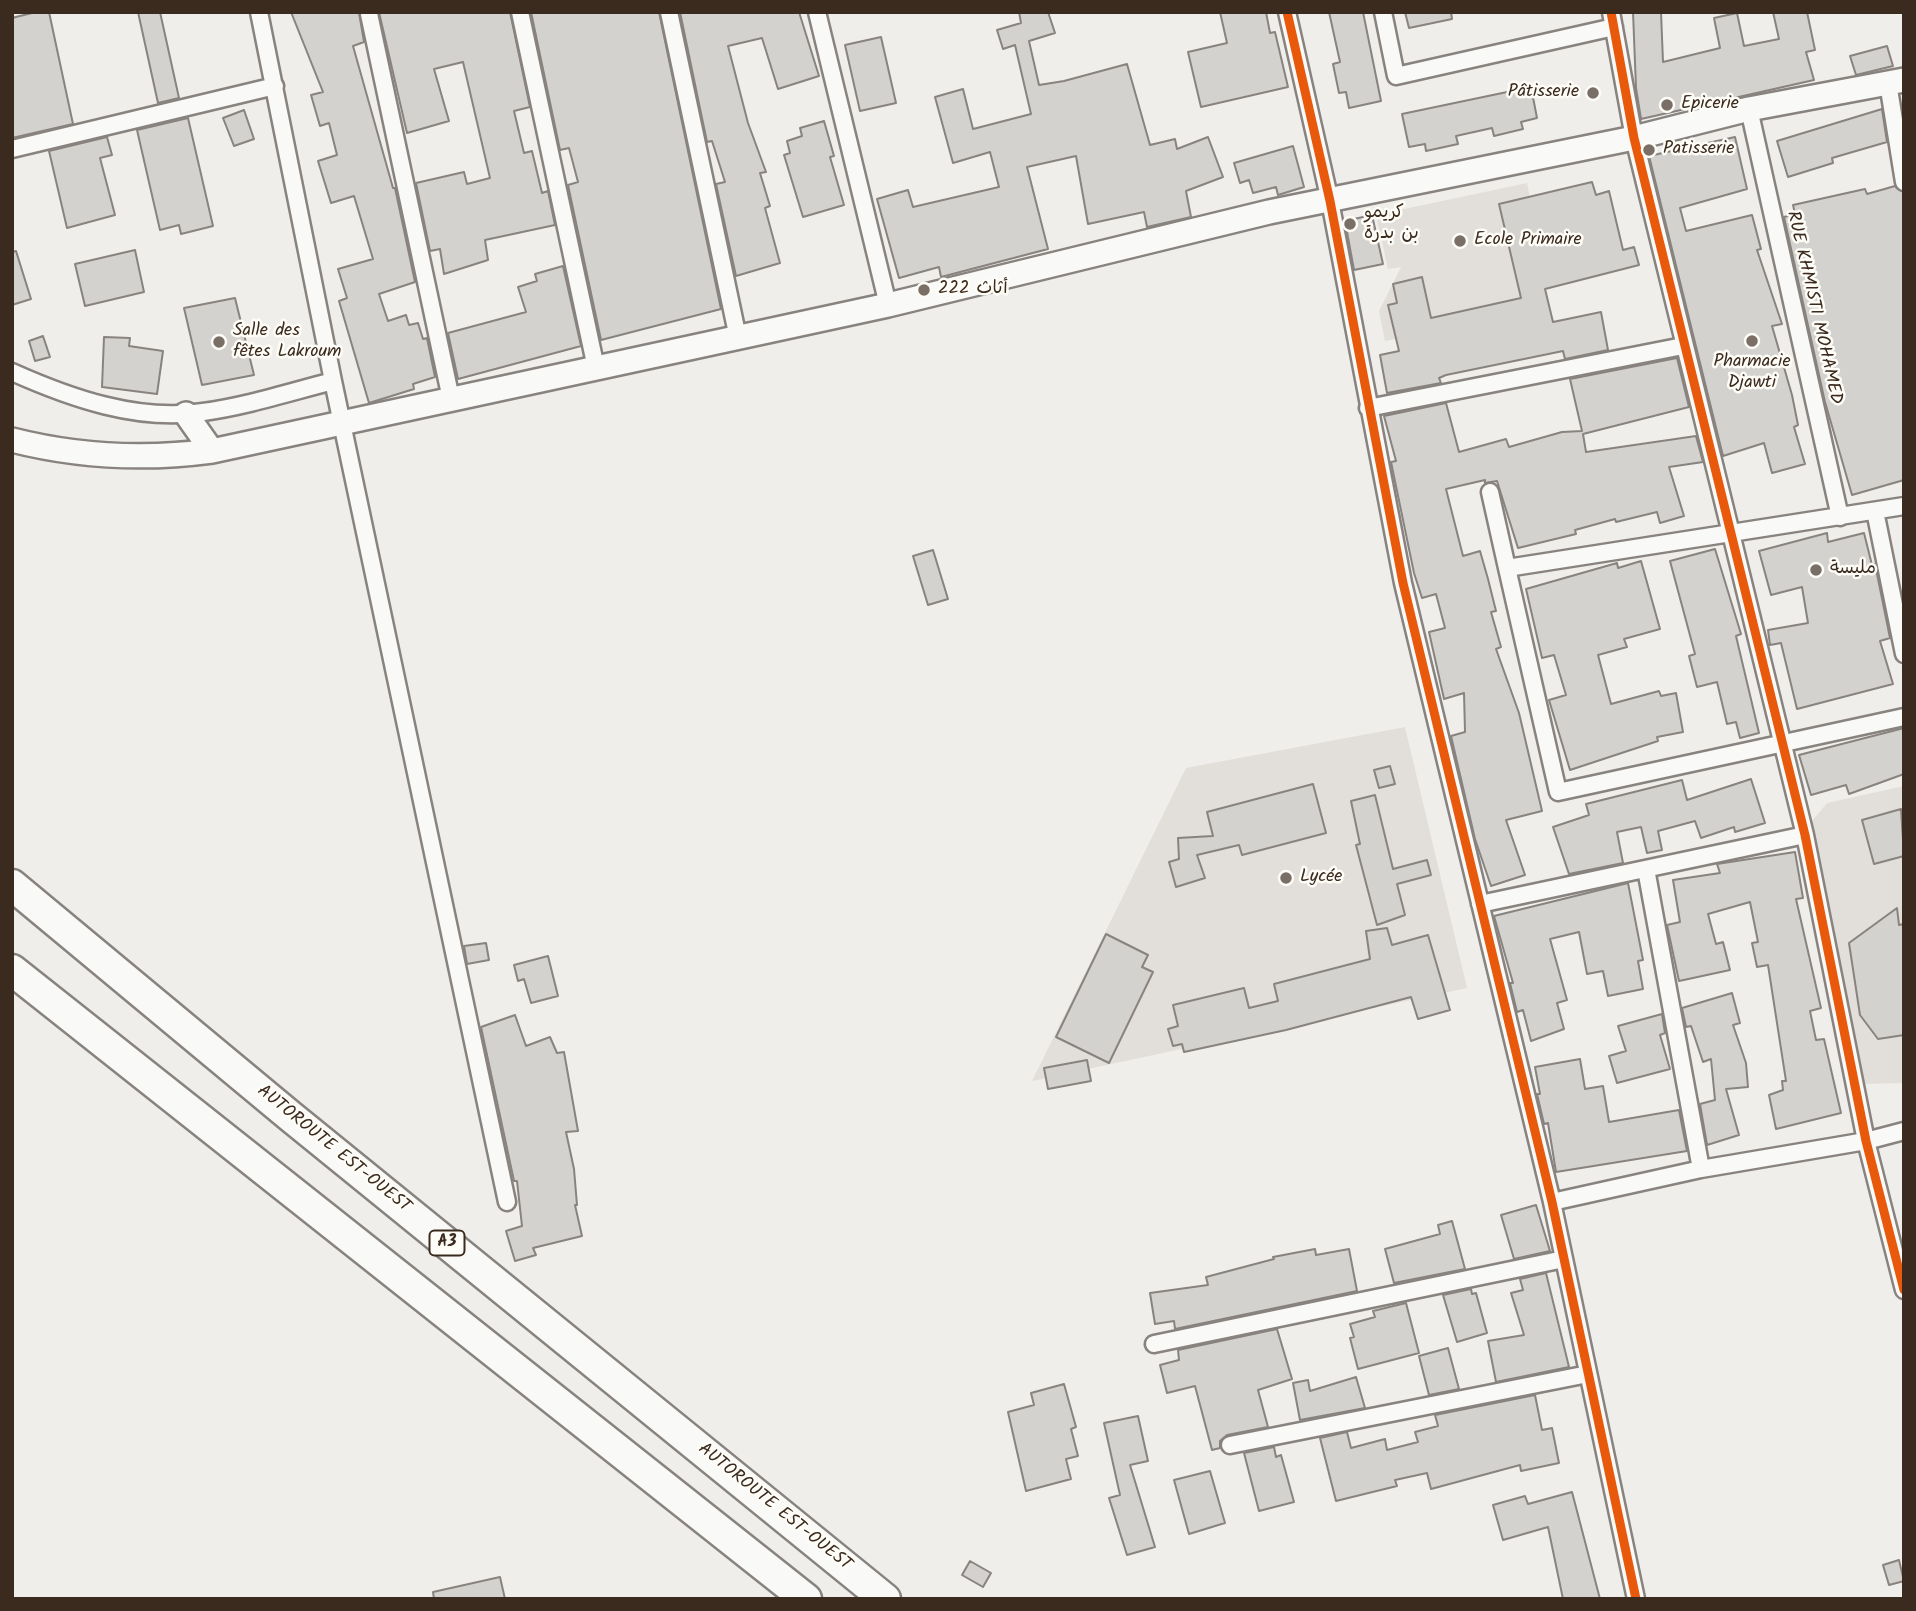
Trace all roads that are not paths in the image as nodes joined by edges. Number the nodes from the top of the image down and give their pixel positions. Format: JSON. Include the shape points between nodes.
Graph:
{"nodes":[{"id":1,"x":259,"y":12,"type":"edge"},
{"id":2,"x":520,"y":12,"type":"edge"},
{"id":3,"x":669,"y":12,"type":"edge"},
{"id":4,"x":817,"y":12,"type":"edge"},
{"id":5,"x":1287,"y":12,"type":"edge"},
{"id":6,"x":1383,"y":12,"type":"edge"},
{"id":7,"x":369,"y":14,"type":"dead end"},
{"id":8,"x":1613,"y":19,"type":"edge"},
{"id":9,"x":1896,"y":82,"type":"edge"},
{"id":10,"x":275,"y":86,"type":"junction"},
{"id":11,"x":1749,"y":108,"type":"junction"},
{"id":12,"x":1634,"y":138,"type":"junction"},
{"id":13,"x":12,"y":149,"type":"edge"},
{"id":14,"x":1904,"y":181,"type":"edge"},
{"id":15,"x":1330,"y":201,"type":"junction"},
{"id":16,"x":888,"y":305,"type":"junction"},
{"id":17,"x":738,"y":338,"type":"junction"},
{"id":18,"x":1683,"y":346,"type":"junction"},
{"id":19,"x":596,"y":368,"type":"junction"},
{"id":20,"x":12,"y":372,"type":"edge"},
{"id":21,"x":333,"y":382,"type":"junction"},
{"id":22,"x":451,"y":399,"type":"junction"},
{"id":23,"x":1368,"y":408,"type":"junction"},
{"id":24,"x":186,"y":414,"type":"junction"},
{"id":25,"x":343,"y":422,"type":"junction"},
{"id":26,"x":12,"y":440,"type":"edge"},
{"id":27,"x":212,"y":451,"type":"junction"},
{"id":28,"x":1490,"y":492,"type":"dead end"},
{"id":29,"x":1904,"y":506,"type":"edge"},
{"id":30,"x":1875,"y":511,"type":"junction"},
{"id":31,"x":1840,"y":517,"type":"junction"},
{"id":32,"x":1732,"y":534,"type":"junction"},
{"id":33,"x":1507,"y":568,"type":"junction"},
{"id":34,"x":1904,"y":654,"type":"edge"},
{"id":35,"x":1904,"y":717,"type":"edge"},
{"id":36,"x":1782,"y":741,"type":"junction"},
{"id":37,"x":1805,"y":835,"type":"junction"},
{"id":38,"x":1646,"y":869,"type":"junction"},
{"id":39,"x":12,"y":885,"type":"edge"},
{"id":40,"x":1480,"y":904,"type":"junction"},
{"id":41,"x":12,"y":970,"type":"edge"},
{"id":42,"x":1904,"y":1131,"type":"edge"},
{"id":43,"x":1866,"y":1141,"type":"junction"},
{"id":44,"x":1701,"y":1169,"type":"junction"},
{"id":45,"x":507,"y":1202,"type":"dead end"},
{"id":46,"x":1552,"y":1202,"type":"junction"},
{"id":47,"x":1564,"y":1259,"type":"junction"},
{"id":48,"x":1904,"y":1290,"type":"edge"},
{"id":49,"x":1154,"y":1344,"type":"dead end"},
{"id":50,"x":1588,"y":1374,"type":"junction"},
{"id":51,"x":1230,"y":1445,"type":"dead end"},
{"id":52,"x":806,"y":1599,"type":"edge"},
{"id":53,"x":885,"y":1599,"type":"edge"},
{"id":54,"x":1636,"y":1599,"type":"edge"}],
"edges":[{"from":1,"to":10,"type":"street"},
{"from":2,"to":19,"type":"street"},
{"from":3,"to":17,"type":"street"},
{"from":4,"to":16,"type":"street"},
{"from":5,"to":15,"type":"street"},
{"from":6,"to":8,"type":"street","via":[[1396,76]]},
{"from":7,"to":22,"type":"street"},
{"from":8,"to":12,"type":"street"},
{"from":9,"to":11,"type":"main road"},
{"from":9,"to":14,"type":"street"},
{"from":10,"to":13,"type":"street"},
{"from":10,"to":21,"type":"street"},
{"from":11,"to":12,"type":"main road"},
{"from":11,"to":31,"type":"street","name":"RUE KHMISTI MOHAMED"},
{"from":12,"to":15,"type":"main road"},
{"from":12,"to":18,"type":"street"},
{"from":15,"to":16,"type":"main road"},
{"from":15,"to":23,"type":"street"},
{"from":16,"to":17,"type":"main road"},
{"from":17,"to":19,"type":"main road"},
{"from":18,"to":23,"type":"street"},
{"from":18,"to":32,"type":"street"},
{"from":19,"to":22,"type":"main road"},
{"from":20,"to":24,"type":"street","via":[[107,406]]},
{"from":21,"to":24,"type":"street"},
{"from":21,"to":25,"type":"street"},
{"from":22,"to":25,"type":"main road"},
{"from":23,"to":40,"type":"street","via":[[1403,583]]},
{"from":24,"to":27,"type":"main road"},
{"from":25,"to":27,"type":"main road"},
{"from":25,"to":45,"type":"street"},
{"from":26,"to":27,"type":"main road","via":[[107,456]]},
{"from":28,"to":33,"type":"street"},
{"from":29,"to":30,"type":"street"},
{"from":30,"to":31,"type":"street"},
{"from":30,"to":34,"type":"street"},
{"from":31,"to":32,"type":"street"},
{"from":32,"to":33,"type":"street"},
{"from":32,"to":36,"type":"street"},
{"from":33,"to":36,"type":"street","via":[[1558,792]]},
{"from":35,"to":36,"type":"street"},
{"from":36,"to":37,"type":"street"},
{"from":37,"to":38,"type":"street"},
{"from":37,"to":43,"type":"street"},
{"from":38,"to":40,"type":"street"},
{"from":38,"to":44,"type":"street"},
{"from":39,"to":53,"type":"highway","name":"AUTOROUTE EST-OUEST","number":"A3"},
{"from":40,"to":46,"type":"street"},
{"from":41,"to":52,"type":"highway"},
{"from":42,"to":43,"type":"street"},
{"from":43,"to":44,"type":"street"},
{"from":43,"to":48,"type":"street"},
{"from":44,"to":46,"type":"street"},
{"from":46,"to":47,"type":"street"},
{"from":47,"to":49,"type":"street"},
{"from":47,"to":50,"type":"street"},
{"from":50,"to":51,"type":"street"},
{"from":50,"to":54,"type":"street"}]}
